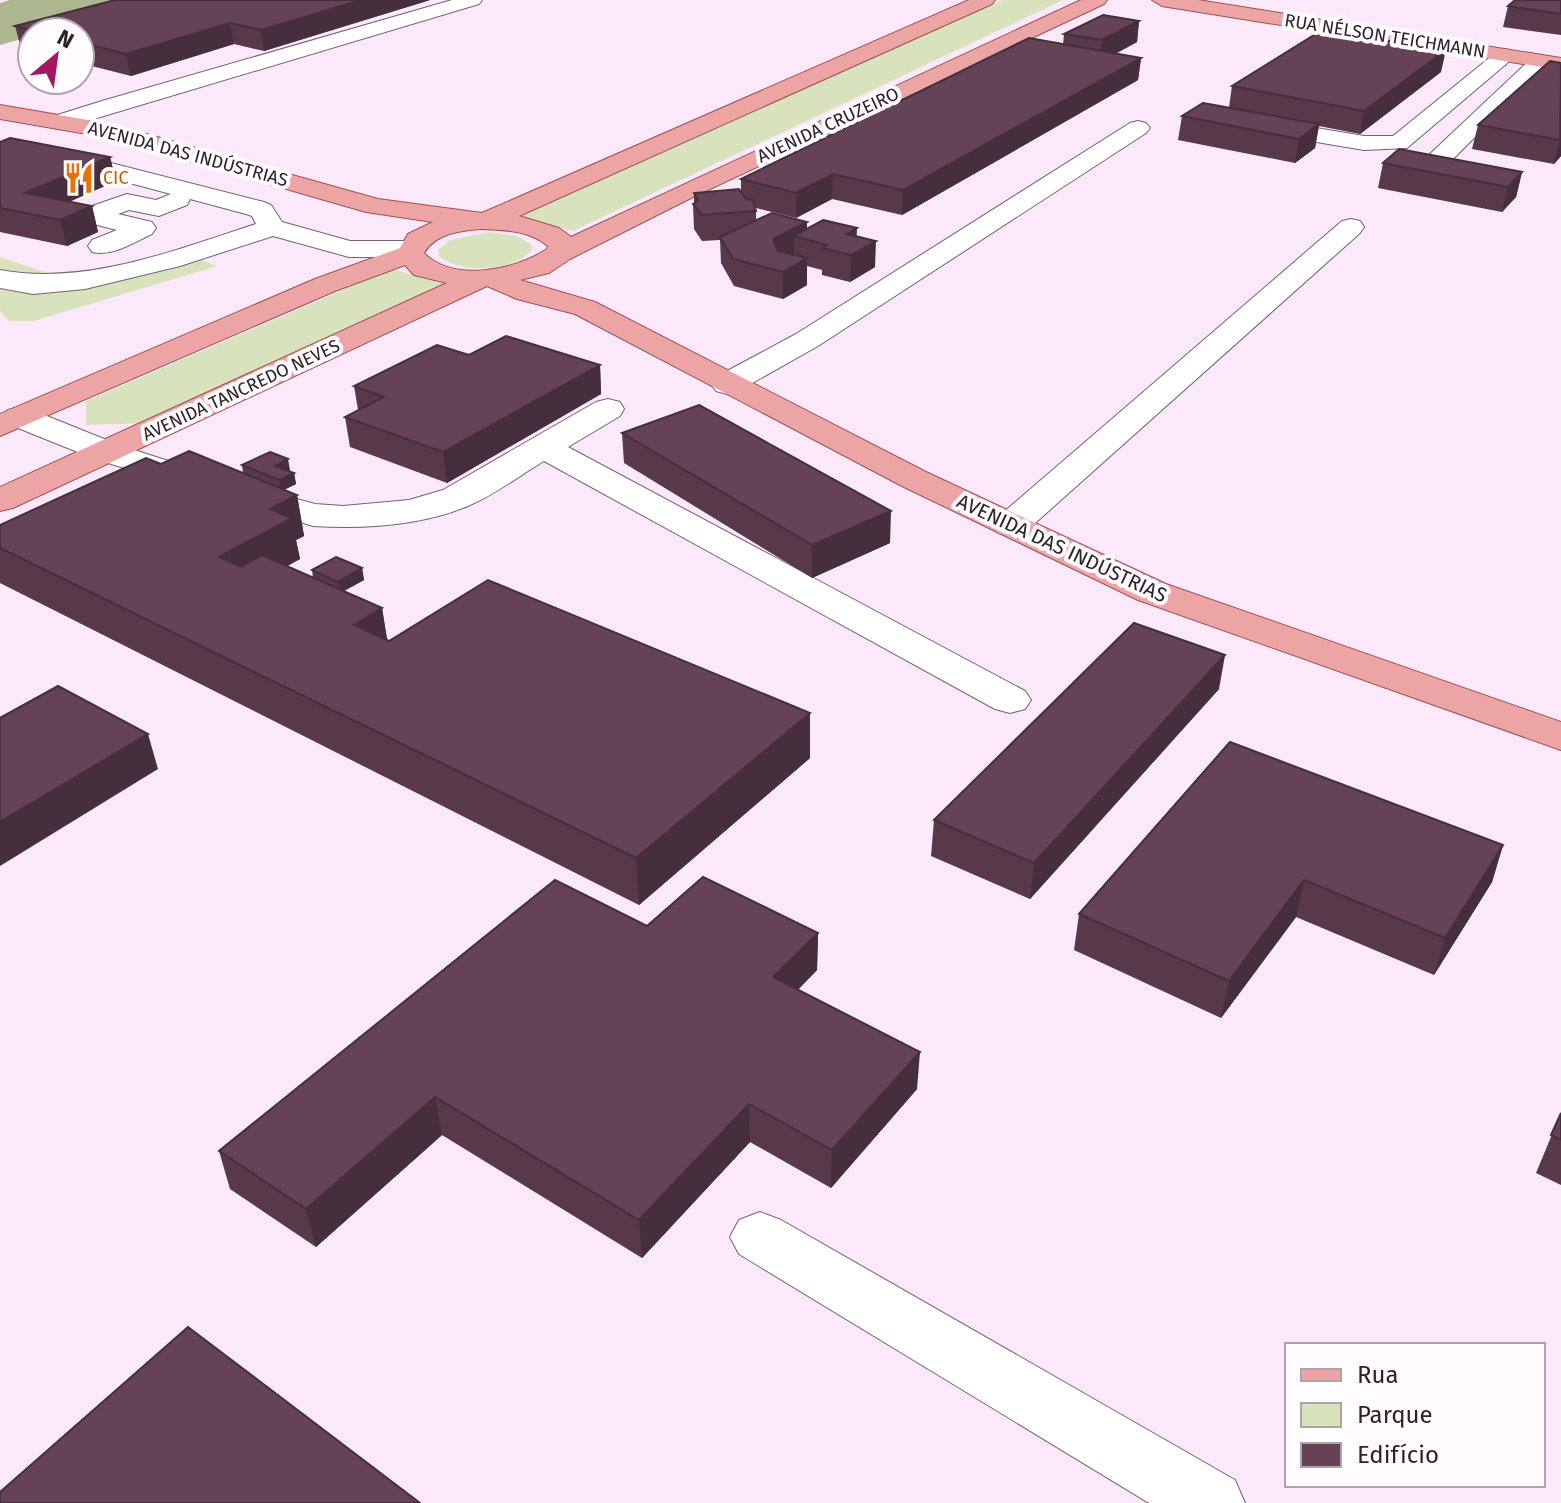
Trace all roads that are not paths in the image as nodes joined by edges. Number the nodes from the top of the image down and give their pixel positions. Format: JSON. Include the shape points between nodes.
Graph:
{"nodes":[{"id":1,"x":472,"y":0,"type":"edge"},
{"id":2,"x":985,"y":0,"type":"edge"},
{"id":3,"x":1097,"y":0,"type":"edge"},
{"id":4,"x":1162,"y":0,"type":"edge"},
{"id":5,"x":1505,"y":55,"type":"junction"},
{"id":6,"x":1550,"y":62,"type":"edge"},
{"id":7,"x":0,"y":112,"type":"edge"},
{"id":8,"x":1230,"y":120,"type":"edge"},
{"id":9,"x":59,"y":122,"type":"junction"},
{"id":10,"x":1138,"y":128,"type":"dead end"},
{"id":11,"x":32,"y":150,"type":"edge"},
{"id":12,"x":1440,"y":158,"type":"edge"},
{"id":13,"x":199,"y":191,"type":"junction"},
{"id":14,"x":375,"y":206,"type":"junction"},
{"id":15,"x":482,"y":222,"type":"junction"},
{"id":16,"x":1351,"y":227,"type":"dead end"},
{"id":17,"x":261,"y":232,"type":"junction"},
{"id":18,"x":102,"y":246,"type":"dead end"},
{"id":19,"x":411,"y":250,"type":"junction"},
{"id":20,"x":556,"y":257,"type":"junction"},
{"id":21,"x":486,"y":278,"type":"junction"},
{"id":22,"x":0,"y":279,"type":"edge"},
{"id":23,"x":325,"y":285,"type":"junction"},
{"id":24,"x":585,"y":308,"type":"junction"},
{"id":25,"x":727,"y":384,"type":"junction"},
{"id":26,"x":608,"y":409,"type":"dead end"},
{"id":27,"x":10,"y":421,"type":"edge"},
{"id":28,"x":543,"y":447,"type":"junction"},
{"id":29,"x":107,"y":452,"type":"junction"},
{"id":30,"x":0,"y":500,"type":"edge"},
{"id":31,"x":1011,"y":525,"type":"junction"},
{"id":32,"x":1010,"y":700,"type":"dead end"},
{"id":33,"x":1561,"y":737,"type":"edge"},
{"id":34,"x":760,"y":1237,"type":"dead end"},
{"id":35,"x":1211,"y":1503,"type":"edge"}],
"edges":[{"from":1,"to":9,"type":"lane"},
{"from":2,"to":15,"type":"main road"},
{"from":3,"to":20,"type":"main road","name":"AVENIDA CRUZEIRO"},
{"from":4,"to":5,"type":"main road","name":"RUA NÉLSON TEICHMANN"},
{"from":5,"to":6,"type":"main road","name":"RUA NÉLSON TEICHMANN"},
{"from":5,"to":8,"type":"lane","via":[[1399,143],[1364,143]]},
{"from":6,"to":12,"type":"lane"},
{"from":7,"to":9,"type":"main road","name":"AVENIDA DAS INDÚSTRIAS"},
{"from":9,"to":14,"type":"main road","name":"AVENIDA DAS INDÚSTRIAS","via":[[186,150]]},
{"from":10,"to":25,"type":"lane","via":[[807,340]]},
{"from":11,"to":13,"type":"lane"},
{"from":13,"to":17,"type":"lane","via":[[262,211]]},
{"from":13,"to":18,"type":"lane"},
{"from":14,"to":15,"type":"main road","name":"AVENIDA DAS INDÚSTRIAS"},
{"from":14,"to":19,"type":"main road"},
{"from":15,"to":19,"type":"main road","via":[[437,230]]},
{"from":15,"to":20,"type":"main road","via":[[544,228],[562,244]]},
{"from":16,"to":31,"type":"lane"},
{"from":17,"to":19,"type":"lane","via":[[349,249]]},
{"from":17,"to":22,"type":"lane","via":[[85,280],[33,285]]},
{"from":17,"to":23,"type":"lane","via":[[312,268]]},
{"from":19,"to":21,"type":"main road","via":[[414,262],[432,271]]},
{"from":19,"to":23,"type":"main road"},
{"from":20,"to":21,"type":"main road","name":"AVENIDA CRUZEIRO","via":[[522,273]]},
{"from":20,"to":24,"type":"main road"},
{"from":21,"to":24,"type":"main road"},
{"from":21,"to":29,"type":"main road","name":"AVENIDA TANCREDO NEVES"},
{"from":23,"to":27,"type":"main road"},
{"from":24,"to":25,"type":"main road","name":"AVENIDA DAS INDÚSTRIAS"},
{"from":25,"to":31,"type":"main road","name":"AVENIDA DAS INDÚSTRIAS"},
{"from":26,"to":28,"type":"lane"},
{"from":27,"to":29,"type":"lane"},
{"from":28,"to":29,"type":"lane","via":[[438,505],[343,517],[313,515]]},
{"from":28,"to":32,"type":"lane"},
{"from":29,"to":30,"type":"main road","name":"AVENIDA TANCREDO NEVES"},
{"from":31,"to":33,"type":"main road","name":"AVENIDA DAS INDÚSTRIAS","via":[[1152,592]]},
{"from":34,"to":35,"type":"lane"}]}
